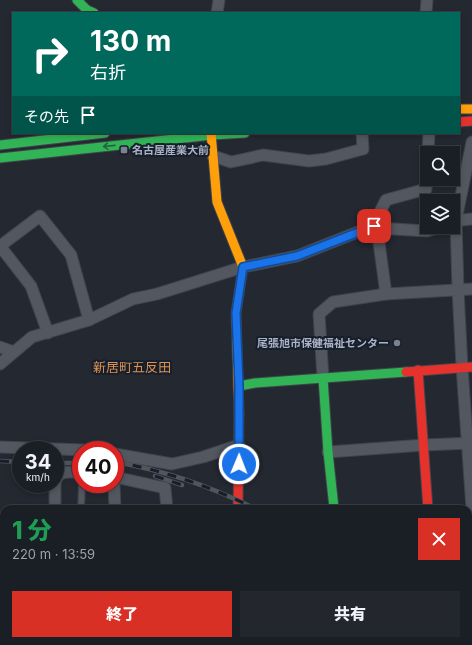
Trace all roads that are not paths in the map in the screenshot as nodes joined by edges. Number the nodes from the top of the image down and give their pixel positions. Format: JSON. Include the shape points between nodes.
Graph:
{"nodes":[{"id":1,"x":77,"y":0,"type":"edge"},
{"id":2,"x":219,"y":0,"type":"edge"},
{"id":3,"x":427,"y":0,"type":"edge"},
{"id":4,"x":92,"y":12,"type":"edge"},
{"id":5,"x":217,"y":12,"type":"edge"},
{"id":6,"x":426,"y":12,"type":"edge"},
{"id":7,"x":460,"y":109,"type":"edge"},
{"id":8,"x":472,"y":109,"type":"edge"},
{"id":9,"x":472,"y":121,"type":"edge"},
{"id":10,"x":460,"y":122,"type":"edge"},
{"id":11,"x":96,"y":134,"type":"edge"},
{"id":12,"x":211,"y":134,"type":"edge"},
{"id":13,"x":362,"y":134,"type":"edge"},
{"id":14,"x":429,"y":134,"type":"edge"},
{"id":15,"x":472,"y":142,"type":"edge"},
{"id":16,"x":0,"y":145,"type":"edge"},
{"id":17,"x":428,"y":146,"type":"edge"},
{"id":18,"x":213,"y":156,"type":"junction"},
{"id":19,"x":0,"y":158,"type":"edge"},
{"id":20,"x":426,"y":186,"type":"edge"},
{"id":21,"x":460,"y":194,"type":"edge"},
{"id":22,"x":472,"y":219,"type":"edge"},
{"id":23,"x":460,"y":220,"type":"edge"},
{"id":24,"x":375,"y":227,"type":"junction"},
{"id":25,"x":420,"y":230,"type":"edge"},
{"id":26,"x":455,"y":234,"type":"edge"},
{"id":27,"x":243,"y":267,"type":"junction"},
{"id":28,"x":472,"y":289,"type":"edge"},
{"id":29,"x":458,"y":290,"type":"junction"},
{"id":30,"x":386,"y":294,"type":"junction"},
{"id":31,"x":89,"y":320,"type":"junction"},
{"id":32,"x":48,"y":332,"type":"junction"},
{"id":33,"x":0,"y":347,"type":"edge"},
{"id":34,"x":14,"y":352,"type":"junction"},
{"id":35,"x":0,"y":364,"type":"edge"},
{"id":36,"x":467,"y":367,"type":"edge"},
{"id":37,"x":418,"y":370,"type":"junction"},
{"id":38,"x":323,"y":378,"type":"junction"},
{"id":39,"x":239,"y":386,"type":"junction"},
{"id":40,"x":470,"y":443,"type":"edge"},
{"id":41,"x":239,"y":445,"type":"junction"},
{"id":42,"x":424,"y":445,"type":"junction"},
{"id":43,"x":0,"y":447,"type":"edge"},
{"id":44,"x":72,"y":450,"type":"edge"},
{"id":45,"x":328,"y":452,"type":"junction"},
{"id":46,"x":124,"y":456,"type":"edge"},
{"id":47,"x":124,"y":479,"type":"edge"},
{"id":48,"x":55,"y":493,"type":"edge"},
{"id":49,"x":82,"y":493,"type":"edge"},
{"id":50,"x":114,"y":493,"type":"edge"},
{"id":51,"x":55,"y":505,"type":"edge"},
{"id":52,"x":81,"y":505,"type":"edge"},
{"id":53,"x":115,"y":505,"type":"edge"},
{"id":54,"x":167,"y":505,"type":"edge"},
{"id":55,"x":238,"y":505,"type":"edge"},
{"id":56,"x":334,"y":505,"type":"edge"},
{"id":57,"x":428,"y":505,"type":"edge"},
{"id":58,"x":472,"y":505,"type":"edge"}],
"edges":[{"from":1,"to":4,"type":"street"},
{"from":2,"to":5,"type":"street"},
{"from":3,"to":6,"type":"street"},
{"from":7,"to":8,"type":"street"},
{"from":9,"to":10,"type":"street"},
{"from":11,"to":16,"type":"street"},
{"from":12,"to":18,"type":"street"},
{"from":12,"to":19,"type":"street","one_way":true},
{"from":13,"to":18,"type":"street","via":[[363,149],[326,159],[309,161],[264,155],[231,162]]},
{"from":14,"to":17,"type":"street"},
{"from":15,"to":21,"type":"street"},
{"from":18,"to":27,"type":"street","via":[[216,202]]},
{"from":20,"to":24,"type":"street","via":[[426,189],[386,200]]},
{"from":22,"to":23,"type":"street"},
{"from":24,"to":25,"type":"street"},
{"from":24,"to":27,"type":"street","via":[[297,256]]},
{"from":24,"to":30,"type":"street"},
{"from":26,"to":29,"type":"street"},
{"from":27,"to":31,"type":"street","via":[[133,299]]},
{"from":27,"to":39,"type":"street","via":[[236,313]]},
{"from":28,"to":29,"type":"street"},
{"from":29,"to":30,"type":"street"},
{"from":29,"to":36,"type":"street"},
{"from":30,"to":38,"type":"street","via":[[333,302],[318,314]]},
{"from":31,"to":32,"type":"street"},
{"from":31,"to":32,"type":"street","via":[[71,255],[40,216],[0,246],[32,286]]},
{"from":32,"to":34,"type":"street","via":[[32,338]]},
{"from":33,"to":34,"type":"street"},
{"from":34,"to":35,"type":"street"},
{"from":36,"to":37,"type":"street"},
{"from":36,"to":40,"type":"street"},
{"from":37,"to":38,"type":"street"},
{"from":37,"to":42,"type":"street"},
{"from":38,"to":39,"type":"street"},
{"from":38,"to":45,"type":"street"},
{"from":39,"to":41,"type":"street"},
{"from":40,"to":42,"type":"street"},
{"from":40,"to":58,"type":"street"},
{"from":41,"to":46,"type":"street","via":[[172,464]]},
{"from":41,"to":55,"type":"street"},
{"from":42,"to":45,"type":"street"},
{"from":42,"to":57,"type":"street"},
{"from":43,"to":44,"type":"street"},
{"from":45,"to":56,"type":"street"},
{"from":47,"to":54,"type":"street","via":[[165,488]]},
{"from":48,"to":51,"type":"street"},
{"from":49,"to":52,"type":"lane"},
{"from":50,"to":53,"type":"street"}]}
